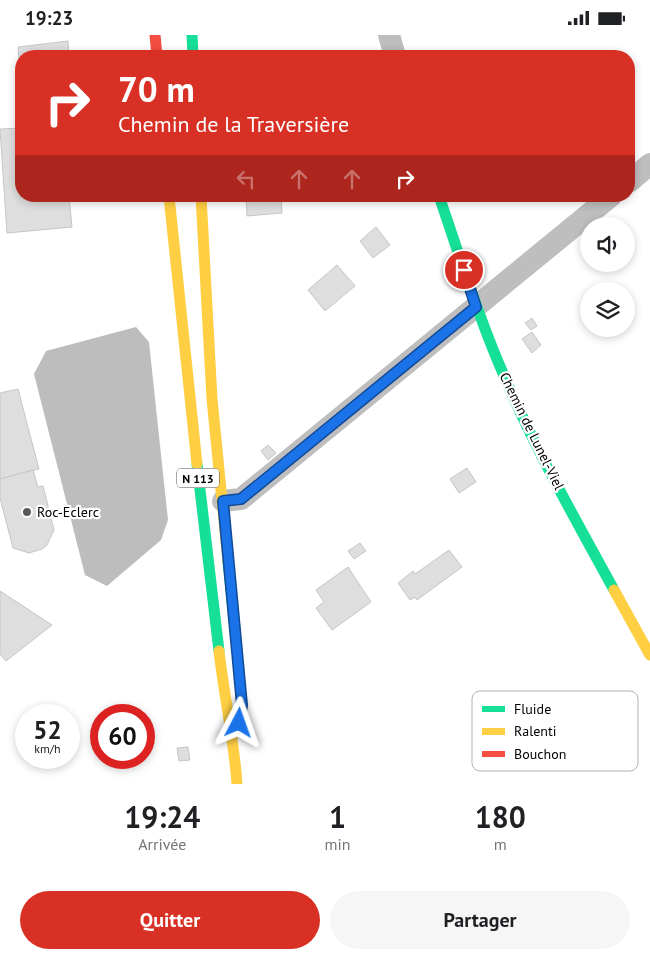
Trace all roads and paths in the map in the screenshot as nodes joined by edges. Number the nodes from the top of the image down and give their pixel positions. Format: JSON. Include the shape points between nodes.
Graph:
{"nodes":[{"id":1,"x":155,"y":35,"type":"edge"},
{"id":2,"x":192,"y":35,"type":"edge"},
{"id":3,"x":389,"y":35,"type":"edge"},
{"id":4,"x":156,"y":50,"type":"edge"},
{"id":5,"x":193,"y":50,"type":"edge"},
{"id":6,"x":393,"y":50,"type":"edge"},
{"id":7,"x":650,"y":164,"type":"edge"},
{"id":8,"x":635,"y":176,"type":"edge"},
{"id":9,"x":170,"y":202,"type":"edge"},
{"id":10,"x":201,"y":202,"type":"edge"},
{"id":11,"x":441,"y":202,"type":"edge"},
{"id":12,"x":604,"y":202,"type":"edge"},
{"id":13,"x":476,"y":307,"type":"junction"},
{"id":14,"x":223,"y":501,"type":"junction"},
{"id":15,"x":235,"y":637,"type":"dead end"},
{"id":16,"x":650,"y":655,"type":"edge"},
{"id":17,"x":240,"y":714,"type":"dead end"},
{"id":18,"x":235,"y":758,"type":"junction"},
{"id":19,"x":237,"y":784,"type":"edge"}],
"edges":[{"from":1,"to":4,"type":"main road"},
{"from":2,"to":5,"type":"main road"},
{"from":3,"to":6,"type":"street"},
{"from":7,"to":8,"type":"street"},
{"from":9,"to":18,"type":"main road","number":"N 113","via":[[200,493],[224,694]]},
{"from":10,"to":14,"type":"main road","number":"N 113","via":[[212,399]]},
{"from":11,"to":13,"type":"main road","name":"Chemin de Lunel-Viel"},
{"from":12,"to":13,"type":"street"},
{"from":13,"to":14,"type":"street","via":[[241,499]]},
{"from":13,"to":16,"type":"main road","name":"Chemin de Lunel-Viel","via":[[516,402],[548,467]]},
{"from":14,"to":15,"type":"main road","number":"N 113"},
{"from":17,"to":18,"type":"main road","number":"N 113"},
{"from":18,"to":19,"type":"main road","number":"N 113"}]}
